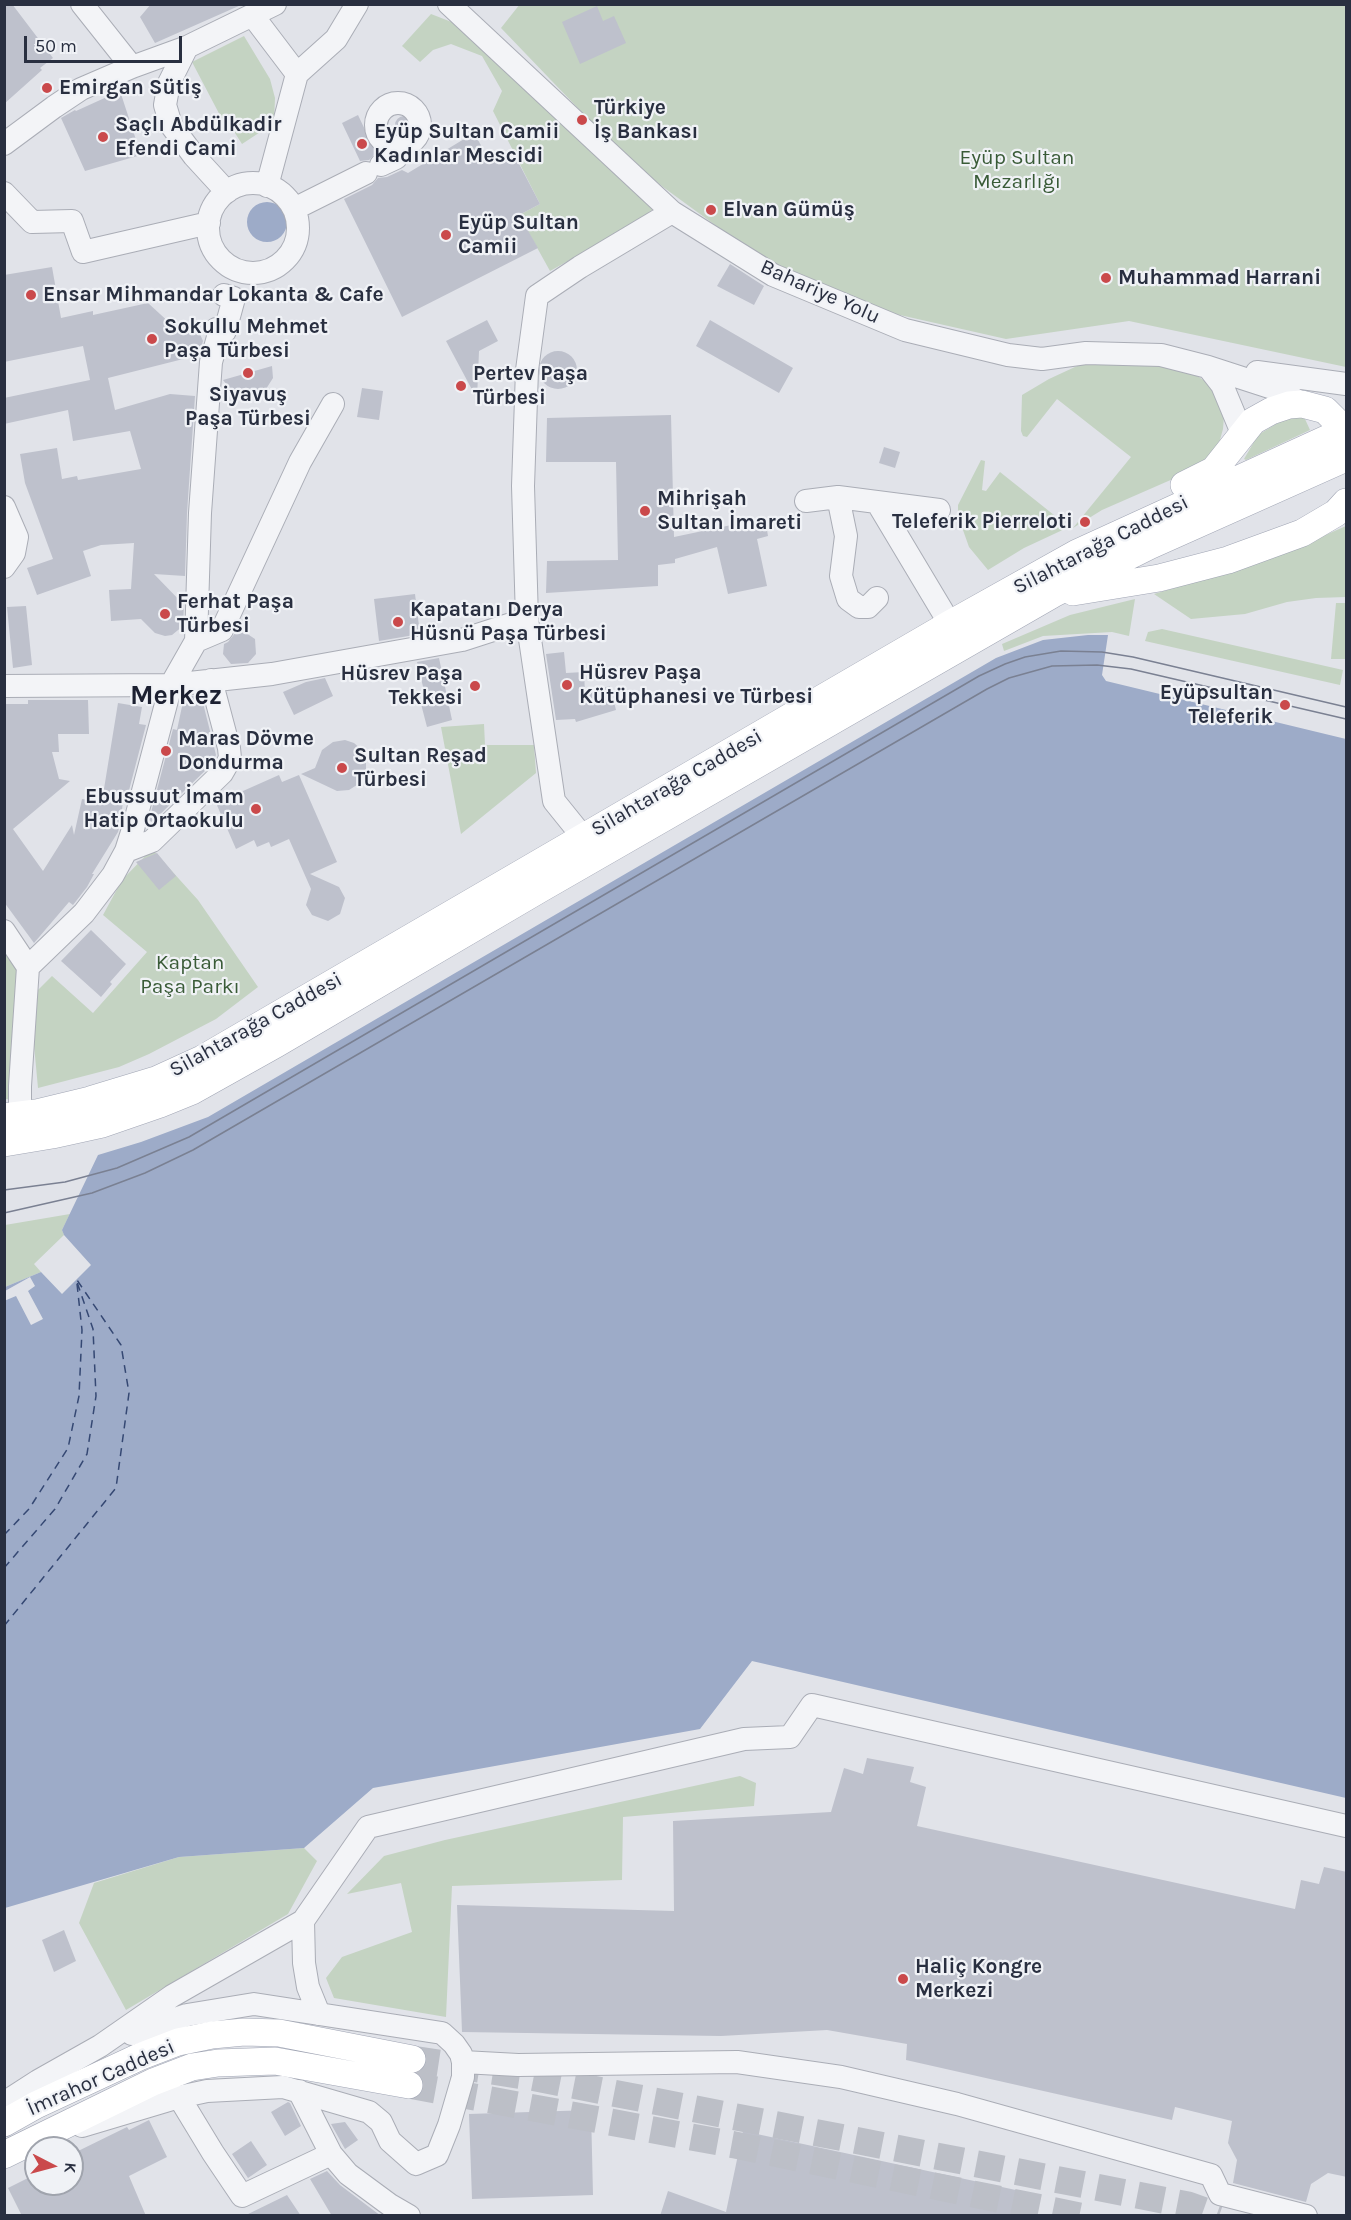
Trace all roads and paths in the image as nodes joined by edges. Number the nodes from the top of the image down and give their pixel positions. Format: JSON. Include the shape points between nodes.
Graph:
{"nodes":[{"id":1,"x":82,"y":4,"type":"edge"},
{"id":2,"x":275,"y":4,"type":"edge"},
{"id":3,"x":357,"y":4,"type":"edge"},
{"id":4,"x":449,"y":4,"type":"edge"},
{"id":5,"x":240,"y":14,"type":"edge"},
{"id":6,"x":188,"y":47,"type":"junction"},
{"id":7,"x":132,"y":67,"type":"junction"},
{"id":8,"x":297,"y":74,"type":"junction"},
{"id":9,"x":4,"y":144,"type":"edge"},
{"id":10,"x":397,"y":147,"type":"dead end"},
{"id":11,"x":267,"y":186,"type":"junction"},
{"id":12,"x":227,"y":192,"type":"junction"},
{"id":13,"x":4,"y":194,"type":"edge"},
{"id":14,"x":294,"y":209,"type":"junction"},
{"id":15,"x":672,"y":212,"type":"junction"},
{"id":16,"x":209,"y":223,"type":"junction"},
{"id":17,"x":237,"y":270,"type":"junction"},
{"id":18,"x":1208,"y":367,"type":"junction"},
{"id":19,"x":1347,"y":384,"type":"edge"},
{"id":20,"x":333,"y":404,"type":"dead end"},
{"id":21,"x":1302,"y":404,"type":"junction"},
{"id":22,"x":1242,"y":433,"type":"junction"},
{"id":23,"x":1346,"y":440,"type":"edge"},
{"id":24,"x":838,"y":496,"type":"junction"},
{"id":25,"x":806,"y":501,"type":"dead end"},
{"id":26,"x":877,"y":502,"type":"junction"},
{"id":27,"x":1347,"y":502,"type":"edge"},
{"id":28,"x":4,"y":507,"type":"edge"},
{"id":29,"x":939,"y":510,"type":"dead end"},
{"id":30,"x":1124,"y":531,"type":"junction"},
{"id":31,"x":4,"y":567,"type":"edge"},
{"id":32,"x":1053,"y":594,"type":"junction"},
{"id":33,"x":877,"y":598,"type":"dead end"},
{"id":34,"x":527,"y":619,"type":"junction"},
{"id":35,"x":950,"y":624,"type":"junction"},
{"id":36,"x":196,"y":641,"type":"junction"},
{"id":37,"x":211,"y":680,"type":"junction"},
{"id":38,"x":171,"y":685,"type":"junction"},
{"id":39,"x":4,"y":686,"type":"edge"},
{"id":40,"x":583,"y":837,"type":"junction"},
{"id":41,"x":126,"y":851,"type":"junction"},
{"id":42,"x":4,"y":931,"type":"edge"},
{"id":43,"x":28,"y":967,"type":"junction"},
{"id":44,"x":12,"y":1116,"type":"edge"},
{"id":45,"x":4,"y":1143,"type":"edge"},
{"id":46,"x":1347,"y":1826,"type":"edge"},
{"id":47,"x":303,"y":1920,"type":"junction"},
{"id":48,"x":319,"y":2014,"type":"junction"},
{"id":49,"x":100,"y":2046,"type":"junction"},
{"id":50,"x":412,"y":2059,"type":"tunnel mouth"},
{"id":51,"x":463,"y":2062,"type":"junction"},
{"id":52,"x":409,"y":2085,"type":"tunnel mouth"},
{"id":53,"x":299,"y":2091,"type":"junction"},
{"id":54,"x":179,"y":2097,"type":"junction"},
{"id":55,"x":4,"y":2103,"type":"edge"},
{"id":56,"x":4,"y":2123,"type":"edge"},
{"id":57,"x":16,"y":2149,"type":"edge"},
{"id":58,"x":331,"y":2154,"type":"junction"},
{"id":59,"x":409,"y":2216,"type":"edge"},
{"id":60,"x":1306,"y":2216,"type":"edge"}],
"edges":[{"from":1,"to":7,"type":"street"},
{"from":2,"to":5,"type":"street"},
{"from":3,"to":8,"type":"street","via":[[336,39]]},
{"from":4,"to":15,"type":"street","name":"Bahariye Yolu"},
{"from":5,"to":6,"type":"street"},
{"from":5,"to":8,"type":"street"},
{"from":6,"to":7,"type":"street"},
{"from":6,"to":12,"type":"street","via":[[168,83],[165,105],[171,126]]},
{"from":7,"to":9,"type":"street","via":[[81,89]]},
{"from":8,"to":11,"type":"street"},
{"from":10,"to":14,"type":"street","via":[[396,158]]},
{"from":11,"to":12,"type":"street","via":[[246,184]]},
{"from":11,"to":14,"type":"street","via":[[285,196]]},
{"from":12,"to":16,"type":"street","via":[[212,209]]},
{"from":13,"to":16,"type":"street","via":[[32,222],[72,221],[83,252]]},
{"from":14,"to":17,"type":"street","via":[[297,239],[280,264],[267,271]]},
{"from":15,"to":18,"type":"street","name":"Bahariye Yolu","via":[[773,275],[905,330],[1008,355],[1042,359],[1086,352],[1161,355]]},
{"from":15,"to":34,"type":"street","via":[[537,296],[526,370],[523,486]]},
{"from":16,"to":17,"type":"street","via":[[214,251]]},
{"from":17,"to":36,"type":"street","via":[[227,296],[234,298],[211,362]]},
{"from":18,"to":19,"type":"street"},
{"from":18,"to":21,"type":"street","via":[[1282,391]]},
{"from":18,"to":22,"type":"street","via":[[1222,385]]},
{"from":20,"to":36,"type":"street","via":[[300,462],[222,630]]},
{"from":21,"to":22,"type":"main road","via":[[1271,411]]},
{"from":21,"to":23,"type":"main road","via":[[1331,415]]},
{"from":22,"to":30,"type":"main road","via":[[1214,470],[1154,500]]},
{"from":23,"to":30,"type":"main road","name":"Silahtarağa Caddesi"},
{"from":23,"to":32,"type":"main road","name":"Silahtarağa Caddesi"},
{"from":24,"to":25,"type":"street"},
{"from":24,"to":26,"type":"street"},
{"from":24,"to":33,"type":"street","via":[[846,536],[841,576],[848,599],[868,608]]},
{"from":26,"to":29,"type":"street"},
{"from":26,"to":35,"type":"street"},
{"from":27,"to":32,"type":"main road","via":[[1302,533],[1228,560],[1159,578]]},
{"from":28,"to":31,"type":"street","via":[[18,537],[14,553]]},
{"from":30,"to":35,"type":"main road","name":"Silahtarağa Caddesi"},
{"from":32,"to":45,"type":"main road","name":"Silahtarağa Caddesi","via":[[192,1090],[102,1124]]},
{"from":34,"to":37,"type":"street","via":[[462,640],[272,674]]},
{"from":34,"to":40,"type":"street","via":[[554,801]]},
{"from":35,"to":40,"type":"main road","name":"Silahtarağa Caddesi"},
{"from":36,"to":38,"type":"street"},
{"from":37,"to":38,"type":"street"},
{"from":37,"to":41,"type":"street","via":[[230,758],[222,773],[152,841]]},
{"from":38,"to":39,"type":"street"},
{"from":38,"to":41,"type":"street"},
{"from":40,"to":44,"type":"main road","name":"Silahtarağa Caddesi","via":[[176,1072],[90,1100]]},
{"from":41,"to":43,"type":"street","via":[[84,913]]},
{"from":42,"to":43,"type":"street"},
{"from":43,"to":44,"type":"street","via":[[20,1086]]},
{"from":46,"to":47,"type":"street","via":[[812,1706],[790,1737],[744,1739],[368,1827]]},
{"from":47,"to":48,"type":"street","via":[[308,1987]]},
{"from":47,"to":49,"type":"street","via":[[172,1996]]},
{"from":48,"to":49,"type":"street","via":[[254,2004],[187,2014]]},
{"from":48,"to":51,"type":"street","via":[[442,2033],[454,2044]]},
{"from":49,"to":55,"type":"street"},
{"from":50,"to":56,"type":"main road","name":"İmrahor Caddesi","via":[[279,2033],[212,2036],[178,2042],[139,2057]]},
{"from":51,"to":53,"type":"street","via":[[463,2077],[437,2155],[416,2164],[390,2141],[381,2122],[369,2112]]},
{"from":51,"to":60,"type":"street","via":[[738,2062],[841,2078],[957,2104],[1211,2175],[1220,2194]]},
{"from":52,"to":57,"type":"main road","name":"İmrahor Caddesi","via":[[275,2061],[192,2067]]},
{"from":53,"to":54,"type":"street","via":[[283,2087],[207,2091]]},
{"from":53,"to":58,"type":"street"},
{"from":54,"to":57,"type":"street"},
{"from":54,"to":58,"type":"street","via":[[242,2196]]},
{"from":58,"to":59,"type":"street","via":[[348,2174]]}]}
